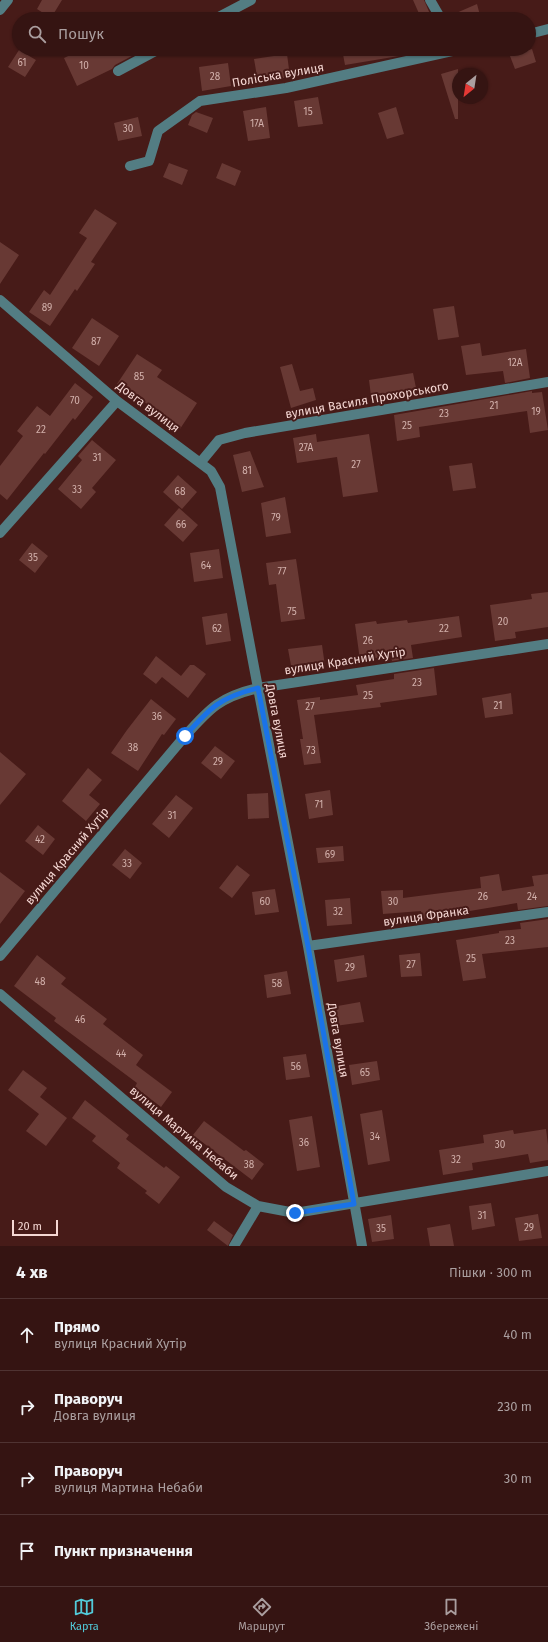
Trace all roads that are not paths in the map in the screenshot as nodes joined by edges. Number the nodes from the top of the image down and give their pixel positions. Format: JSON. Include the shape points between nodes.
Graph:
{"nodes":[{"id":1,"x":8,"y":0,"type":"edge"},
{"id":2,"x":251,"y":0,"type":"edge"},
{"id":3,"x":430,"y":0,"type":"edge"},
{"id":4,"x":0,"y":10,"type":"edge"},
{"id":5,"x":229,"y":12,"type":"edge"},
{"id":6,"x":437,"y":12,"type":"edge"},
{"id":7,"x":548,"y":29,"type":"edge"},
{"id":8,"x":536,"y":32,"type":"edge"},
{"id":9,"x":146,"y":56,"type":"edge"},
{"id":10,"x":428,"y":56,"type":"edge"},
{"id":11,"x":118,"y":71,"type":"dead end"},
{"id":12,"x":130,"y":166,"type":"dead end"},
{"id":13,"x":0,"y":300,"type":"edge"},
{"id":14,"x":548,"y":382,"type":"edge"},
{"id":15,"x":117,"y":401,"type":"junction"},
{"id":16,"x":200,"y":463,"type":"junction"},
{"id":17,"x":0,"y":533,"type":"edge"},
{"id":18,"x":548,"y":644,"type":"edge"},
{"id":19,"x":258,"y":688,"type":"junction"},
{"id":20,"x":548,"y":912,"type":"edge"},
{"id":21,"x":308,"y":946,"type":"junction"},
{"id":22,"x":0,"y":956,"type":"edge"},
{"id":23,"x":0,"y":994,"type":"edge"},
{"id":24,"x":548,"y":1171,"type":"edge"},
{"id":25,"x":354,"y":1204,"type":"junction"},
{"id":26,"x":258,"y":1206,"type":"junction"},
{"id":27,"x":234,"y":1246,"type":"edge"},
{"id":28,"x":362,"y":1246,"type":"edge"}],
"edges":[{"from":1,"to":4,"type":"street"},
{"from":2,"to":5,"type":"street"},
{"from":3,"to":6,"type":"street"},
{"from":7,"to":8,"type":"street"},
{"from":9,"to":11,"type":"street"},
{"from":10,"to":12,"type":"street","name":"Поліська вулиця","via":[[286,88],[200,101],[158,131],[149,161]]},
{"from":13,"to":15,"type":"street","name":"Довга вулиця"},
{"from":14,"to":16,"type":"street","name":"вулиця Василя Прохорського","via":[[245,433],[219,440]]},
{"from":15,"to":16,"type":"street","name":"Довга вулиця"},
{"from":15,"to":17,"type":"street"},
{"from":16,"to":19,"type":"street","name":"Довга вулиця","via":[[210,471],[220,486]]},
{"from":18,"to":19,"type":"street","name":"вулиця Красний Хутір"},
{"from":19,"to":21,"type":"street","name":"Довга вулиця"},
{"from":19,"to":22,"type":"street","name":"вулиця Красний Хутір","via":[[223,699],[205,714]]},
{"from":20,"to":21,"type":"street","name":"вулиця Франка"},
{"from":21,"to":25,"type":"street","name":"Довга вулиця"},
{"from":23,"to":26,"type":"street","name":"вулиця Мартина Небаби","via":[[226,1187]]},
{"from":24,"to":25,"type":"street","name":"вулиця Мартина Небаби"},
{"from":25,"to":26,"type":"street","name":"вулиця Мартина Небаби","via":[[295,1213]]},
{"from":25,"to":28,"type":"street","name":"Довга вулиця"},
{"from":26,"to":27,"type":"street"}]}
